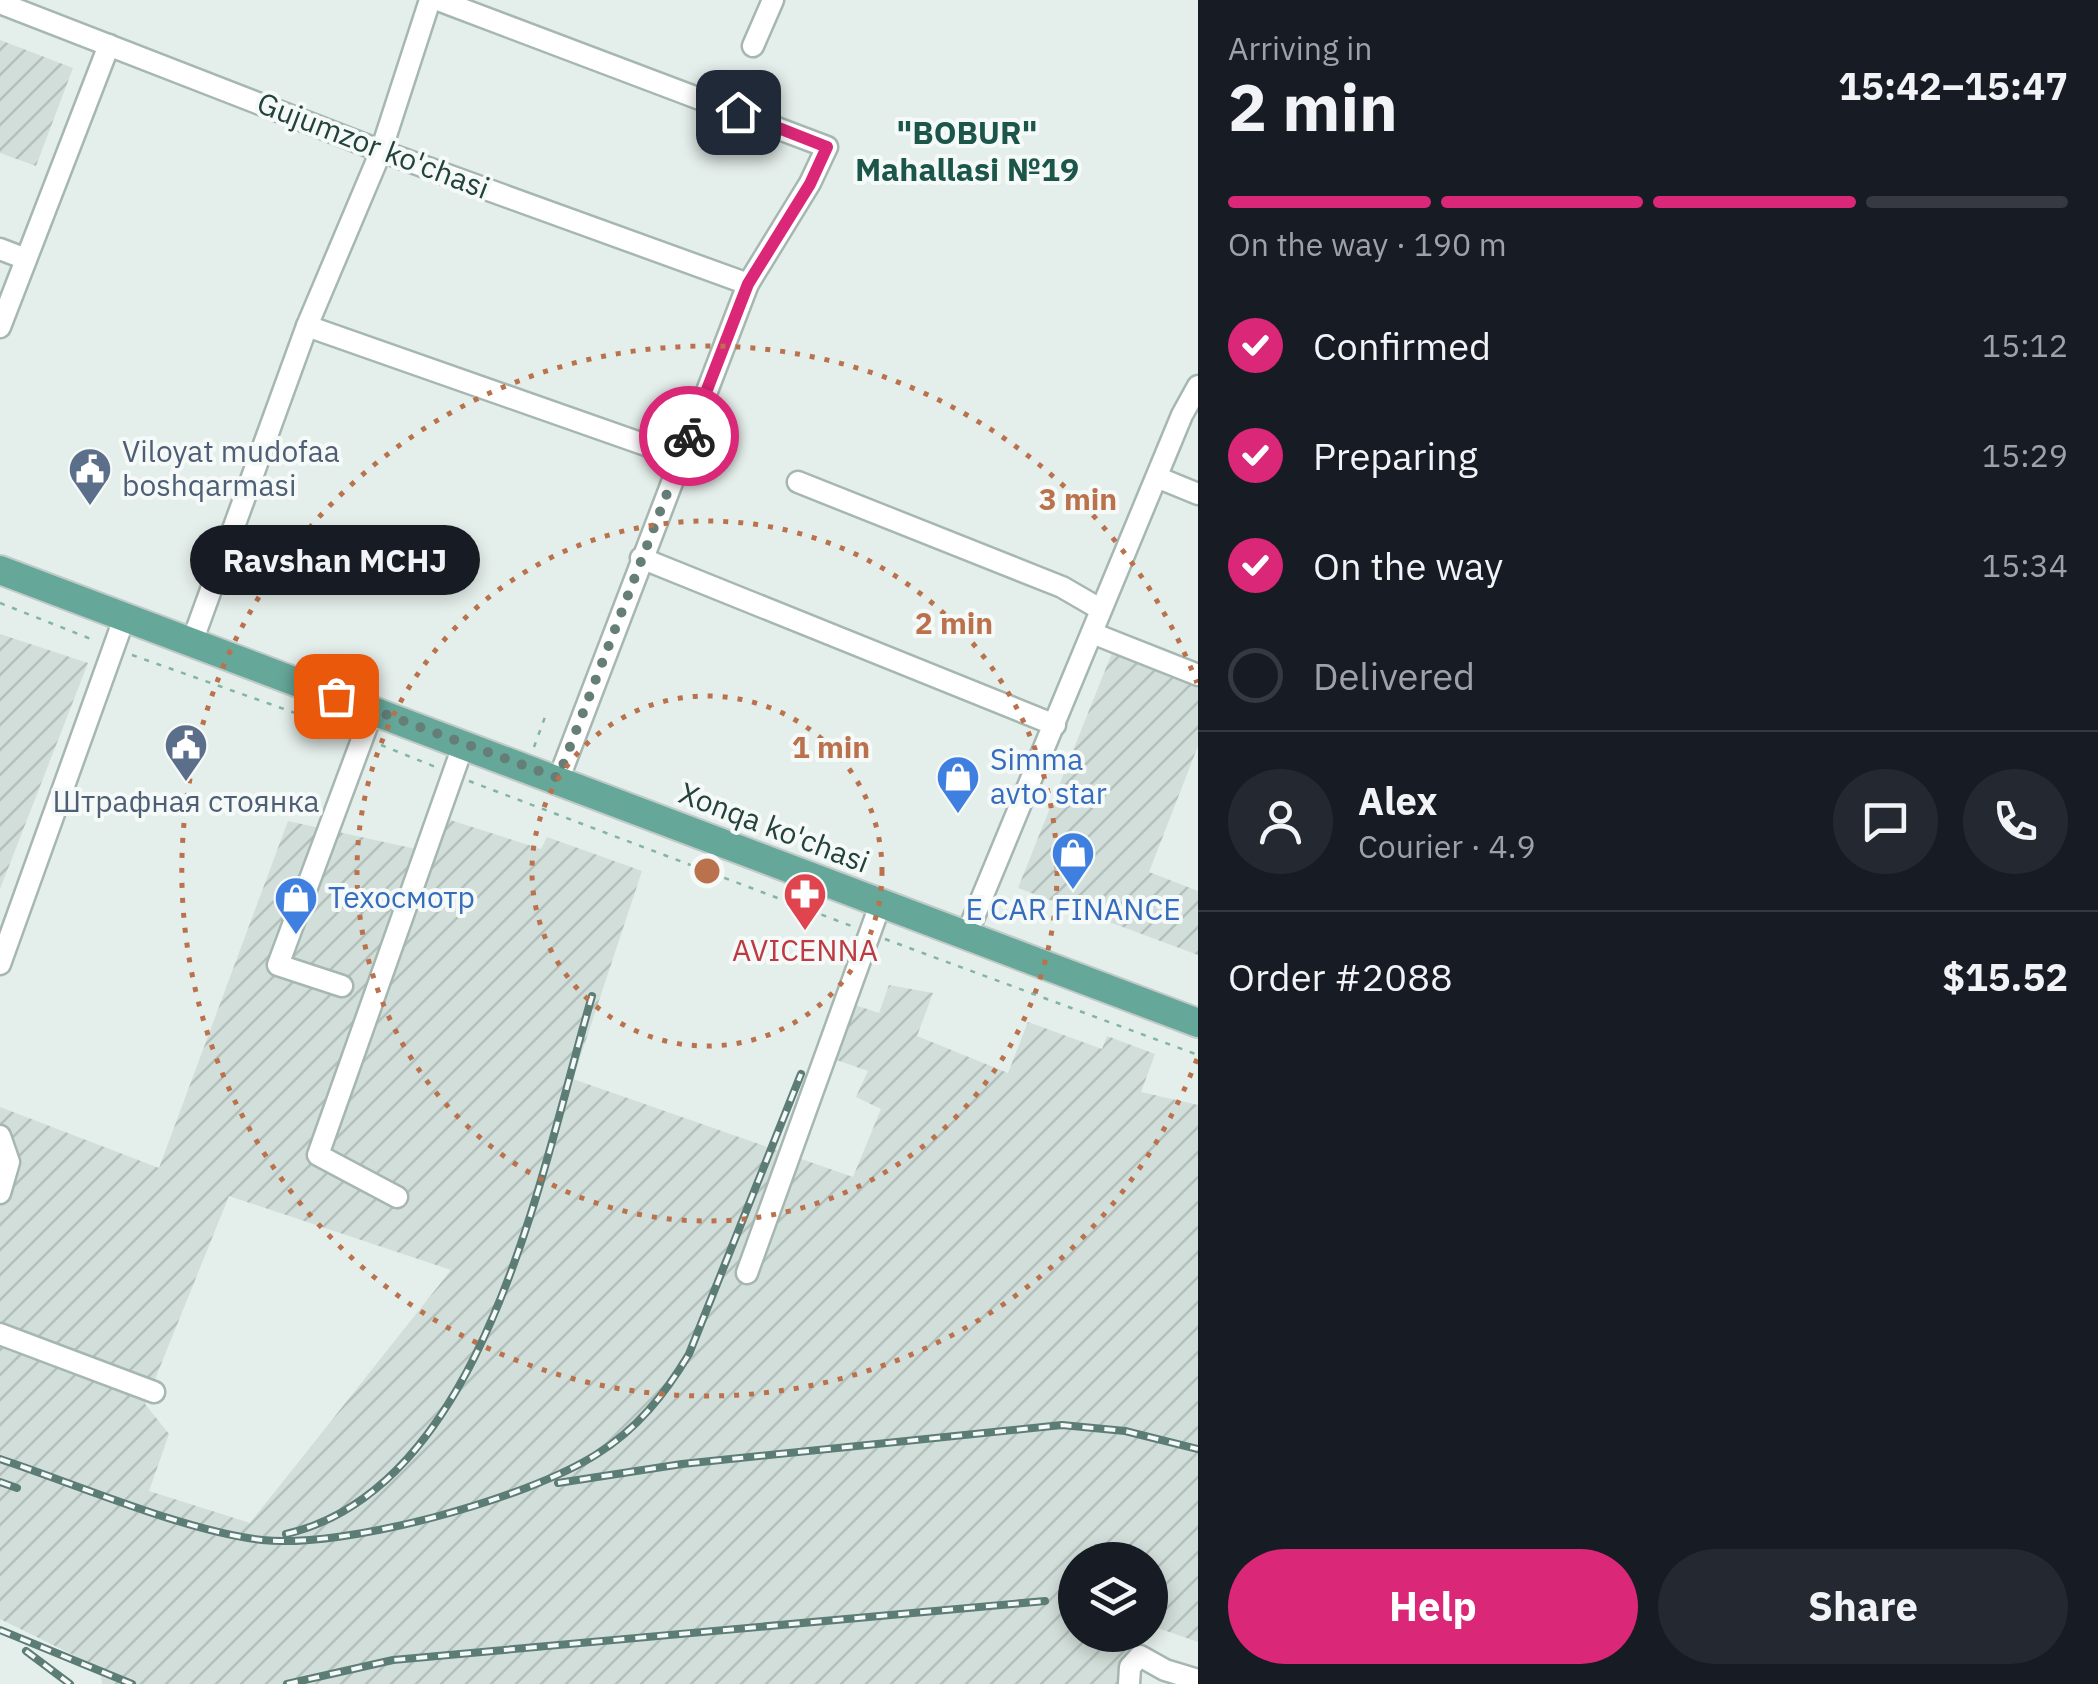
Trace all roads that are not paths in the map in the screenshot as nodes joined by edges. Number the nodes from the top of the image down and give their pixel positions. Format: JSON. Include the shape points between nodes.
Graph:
{"nodes":[{"id":1,"x":430,"y":0,"type":"edge"},
{"id":2,"x":438,"y":0,"type":"edge"},
{"id":3,"x":773,"y":0,"type":"edge"},
{"id":4,"x":0,"y":2,"type":"edge"},
{"id":5,"x":109,"y":45,"type":"junction"},
{"id":6,"x":753,"y":46,"type":"dead end"},
{"id":7,"x":381,"y":151,"type":"junction"},
{"id":8,"x":0,"y":249,"type":"edge"},
{"id":9,"x":26,"y":259,"type":"junction"},
{"id":10,"x":748,"y":284,"type":"junction"},
{"id":11,"x":307,"y":326,"type":"junction"},
{"id":12,"x":0,"y":327,"type":"edge"},
{"id":13,"x":1198,"y":386,"type":"edge"},
{"id":14,"x":680,"y":458,"type":"junction"},
{"id":15,"x":1159,"y":478,"type":"junction"},
{"id":16,"x":798,"y":482,"type":"dead end"},
{"id":17,"x":1198,"y":494,"type":"edge"},
{"id":18,"x":640,"y":558,"type":"junction"},
{"id":19,"x":0,"y":570,"type":"edge"},
{"id":20,"x":1100,"y":609,"type":"junction"},
{"id":21,"x":125,"y":616,"type":"junction"},
{"id":22,"x":1092,"y":633,"type":"junction"},
{"id":23,"x":192,"y":642,"type":"junction"},
{"id":24,"x":1198,"y":675,"type":"edge"},
{"id":25,"x":373,"y":710,"type":"junction"},
{"id":26,"x":1055,"y":724,"type":"junction"},
{"id":27,"x":464,"y":743,"type":"junction"},
{"id":28,"x":558,"y":778,"type":"junction"},
{"id":29,"x":880,"y":904,"type":"junction"},
{"id":30,"x":966,"y":936,"type":"junction"},
{"id":31,"x":0,"y":964,"type":"edge"},
{"id":32,"x":342,"y":986,"type":"dead end"},
{"id":33,"x":1198,"y":1023,"type":"edge"},
{"id":34,"x":0,"y":1136,"type":"edge"},
{"id":35,"x":0,"y":1194,"type":"edge"},
{"id":36,"x":397,"y":1197,"type":"dead end"},
{"id":37,"x":747,"y":1273,"type":"dead end"},
{"id":38,"x":0,"y":1334,"type":"edge"},
{"id":39,"x":154,"y":1392,"type":"dead end"},
{"id":40,"x":1198,"y":1680,"type":"edge"},
{"id":41,"x":1129,"y":1684,"type":"edge"}],
"edges":[{"from":1,"to":7,"type":"street"},
{"from":2,"to":10,"type":"street","via":[[827,147]]},
{"from":3,"to":6,"type":"street"},
{"from":4,"to":5,"type":"street","name":"Gujumzor ko'chasi"},
{"from":5,"to":7,"type":"street","name":"Gujumzor ko'chasi"},
{"from":5,"to":9,"type":"street"},
{"from":7,"to":10,"type":"street","name":"Gujumzor ko'chasi"},
{"from":7,"to":11,"type":"street"},
{"from":8,"to":9,"type":"street"},
{"from":9,"to":12,"type":"street"},
{"from":10,"to":14,"type":"street"},
{"from":11,"to":14,"type":"street"},
{"from":11,"to":23,"type":"street"},
{"from":13,"to":15,"type":"street"},
{"from":14,"to":18,"type":"street"},
{"from":15,"to":17,"type":"street"},
{"from":15,"to":20,"type":"street"},
{"from":16,"to":20,"type":"street","via":[[1062,587]]},
{"from":18,"to":26,"type":"street"},
{"from":18,"to":28,"type":"street"},
{"from":19,"to":21,"type":"main road","name":"Xonqa ko'chasi"},
{"from":20,"to":22,"type":"street"},
{"from":21,"to":23,"type":"main road","name":"Xonqa ko'chasi"},
{"from":21,"to":31,"type":"street"},
{"from":22,"to":24,"type":"street"},
{"from":22,"to":26,"type":"street"},
{"from":23,"to":25,"type":"main road","name":"Xonqa ko'chasi"},
{"from":25,"to":27,"type":"main road","name":"Xonqa ko'chasi"},
{"from":25,"to":32,"type":"street","via":[[278,964]]},
{"from":26,"to":30,"type":"street"},
{"from":27,"to":28,"type":"main road","name":"Xonqa ko'chasi"},
{"from":27,"to":36,"type":"street","via":[[318,1155]]},
{"from":28,"to":29,"type":"main road","name":"Xonqa ko'chasi"},
{"from":29,"to":30,"type":"main road","name":"Xonqa ko'chasi"},
{"from":29,"to":37,"type":"street"},
{"from":30,"to":33,"type":"main road","name":"Xonqa ko'chasi"},
{"from":34,"to":35,"type":"street","via":[[9,1162]]},
{"from":38,"to":39,"type":"street"},
{"from":40,"to":41,"type":"street","via":[[1140,1656],[1130,1667]]}]}
